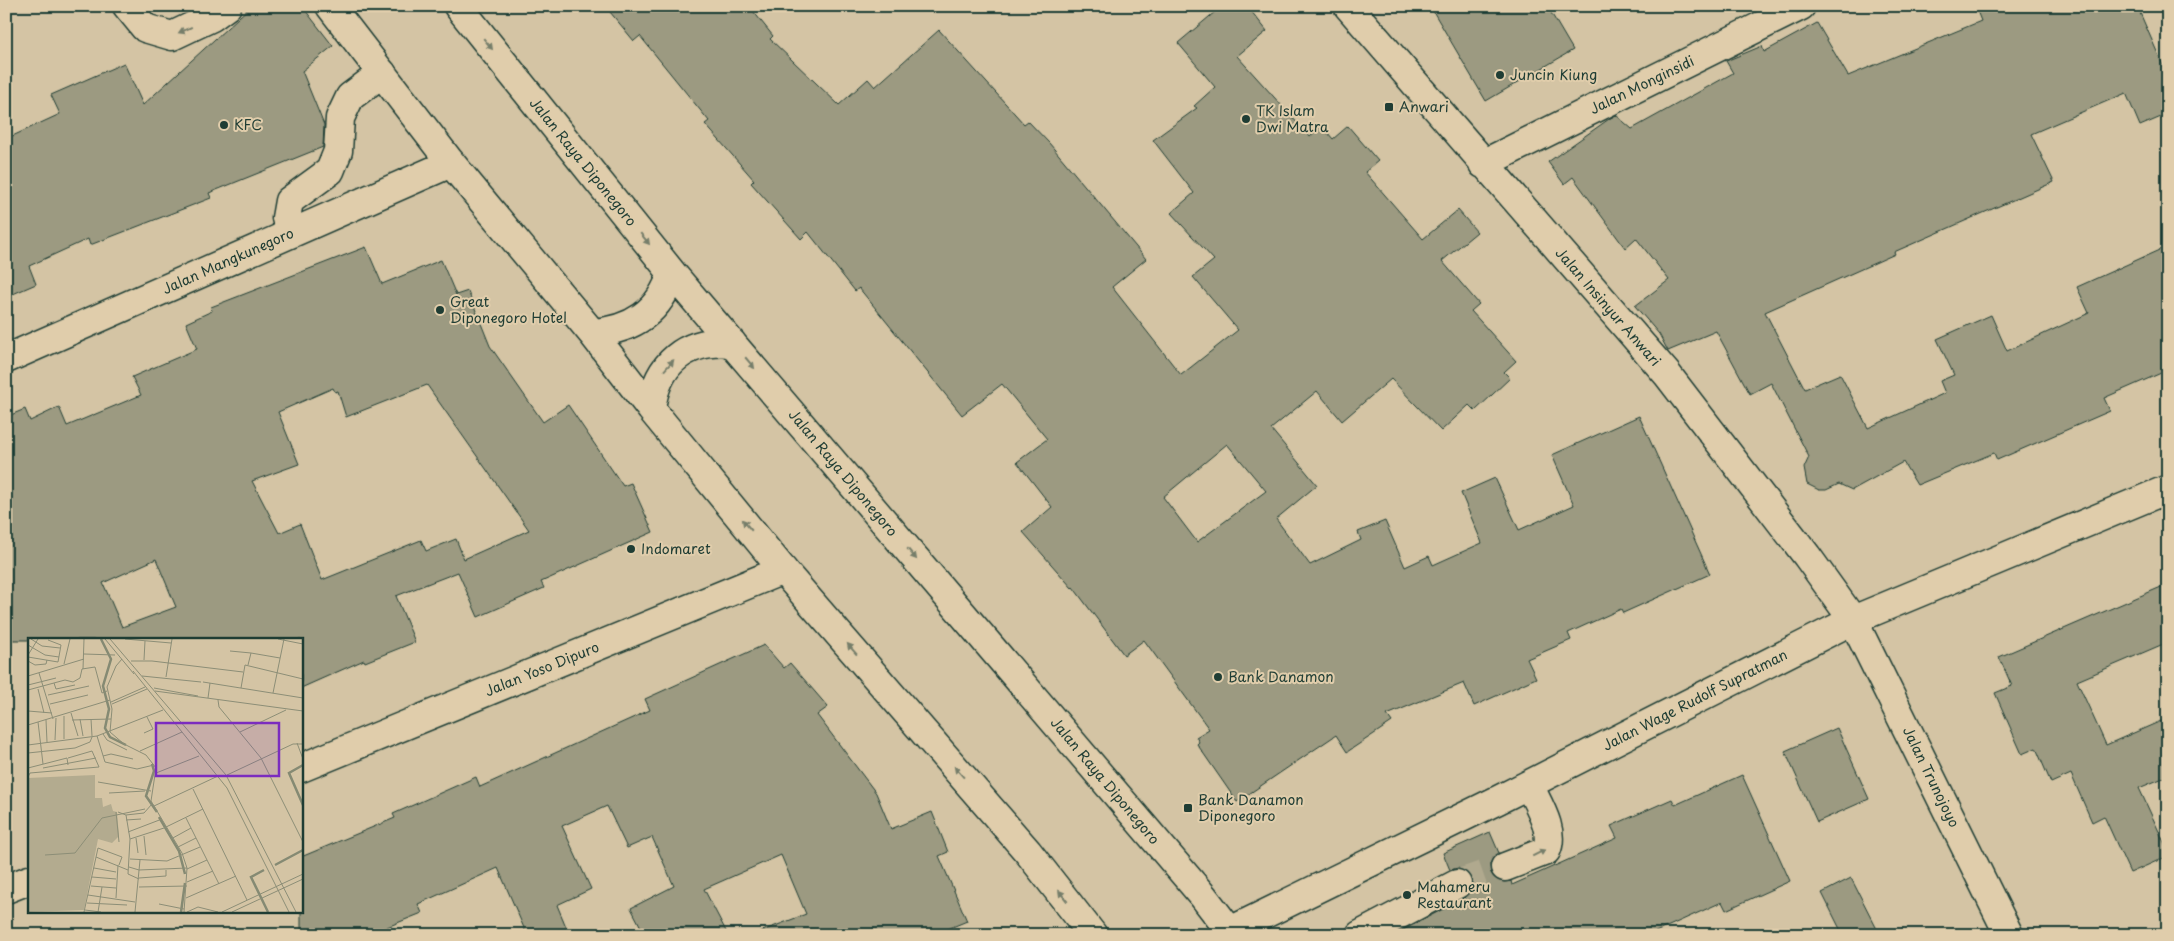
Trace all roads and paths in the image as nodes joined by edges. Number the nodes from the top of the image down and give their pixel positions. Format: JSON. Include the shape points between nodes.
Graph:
{"nodes":[{"id":1,"x":127,"y":6,"type":"edge"},
{"id":2,"x":227,"y":6,"type":"edge"},
{"id":3,"x":330,"y":6,"type":"edge"},
{"id":4,"x":458,"y":6,"type":"edge"},
{"id":5,"x":1348,"y":6,"type":"edge"},
{"id":6,"x":1800,"y":6,"type":"edge"},
{"id":7,"x":382,"y":73,"type":"junction"},
{"id":8,"x":450,"y":163,"type":"junction"},
{"id":9,"x":1483,"y":164,"type":"junction"},
{"id":10,"x":291,"y":233,"type":"junction"},
{"id":11,"x":672,"y":273,"type":"junction"},
{"id":12,"x":592,"y":333,"type":"junction"},
{"id":13,"x":732,"y":343,"type":"junction"},
{"id":14,"x":6,"y":359,"type":"edge"},
{"id":15,"x":651,"y":409,"type":"junction"},
{"id":16,"x":2168,"y":490,"type":"edge"},
{"id":17,"x":783,"y":570,"type":"junction"},
{"id":18,"x":1853,"y":620,"type":"junction"},
{"id":19,"x":302,"y":768,"type":"edge"},
{"id":20,"x":1529,"y":784,"type":"junction"},
{"id":21,"x":1505,"y":867,"type":"tunnel mouth"},
{"id":22,"x":28,"y":880,"type":"edge"},
{"id":23,"x":1457,"y":884,"type":"tunnel mouth"},
{"id":24,"x":6,"y":889,"type":"edge"},
{"id":25,"x":1232,"y":933,"type":"edge"},
{"id":26,"x":1093,"y":935,"type":"edge"},
{"id":27,"x":1360,"y":935,"type":"edge"},
{"id":28,"x":2010,"y":935,"type":"edge"}],
"edges":[{"from":2,"to":1,"type":"main road","one_way":true,"via":[[172,36],[145,28]]},
{"from":3,"to":7,"type":"main road"},
{"from":4,"to":11,"type":"main road","name":"Jalan Raya Diponegoro","one_way":true},
{"from":5,"to":9,"type":"main road","name":"Jalan Insinyur Anwari"},
{"from":6,"to":9,"type":"main road","name":"Jalan Monginsidi"},
{"from":7,"to":8,"type":"main road"},
{"from":7,"to":10,"type":"main road","via":[[350,97],[340,118],[338,151],[330,171],[288,201],[286,218]]},
{"from":8,"to":10,"type":"main road","name":"Jalan Mangkunegoro"},
{"from":8,"to":12,"type":"main road"},
{"from":9,"to":18,"type":"main road","name":"Jalan Insinyur Anwari","via":[[1667,374]]},
{"from":10,"to":14,"type":"main road","name":"Jalan Mangkunegoro"},
{"from":11,"to":12,"type":"main road","via":[[662,296],[646,315],[620,329]]},
{"from":11,"to":13,"type":"main road","name":"Jalan Raya Diponegoro"},
{"from":12,"to":15,"type":"main road"},
{"from":15,"to":13,"type":"main road","one_way":true,"via":[[659,378],[680,355],[705,344]]},
{"from":13,"to":25,"type":"main road","name":"Jalan Raya Diponegoro","one_way":true},
{"from":17,"to":15,"type":"main road","one_way":true},
{"from":16,"to":18,"type":"main road","name":"Jalan Wage Rudolf Supratman"},
{"from":17,"to":19,"type":"main road","name":"Jalan Yoso Dipuro"},
{"from":26,"to":17,"type":"main road","one_way":true,"via":[[1028,852]]},
{"from":18,"to":20,"type":"main road","name":"Jalan Wage Rudolf Supratman"},
{"from":18,"to":28,"type":"main road","name":"Jalan Trunojoyo"},
{"from":21,"to":20,"type":"main road","one_way":true,"via":[[1546,851],[1549,845],[1545,821]]},
{"from":20,"to":25,"type":"main road","name":"Jalan Wage Rudolf Supratman"},
{"from":22,"to":24,"type":"main road"},
{"from":23,"to":27,"type":"main road"}]}
